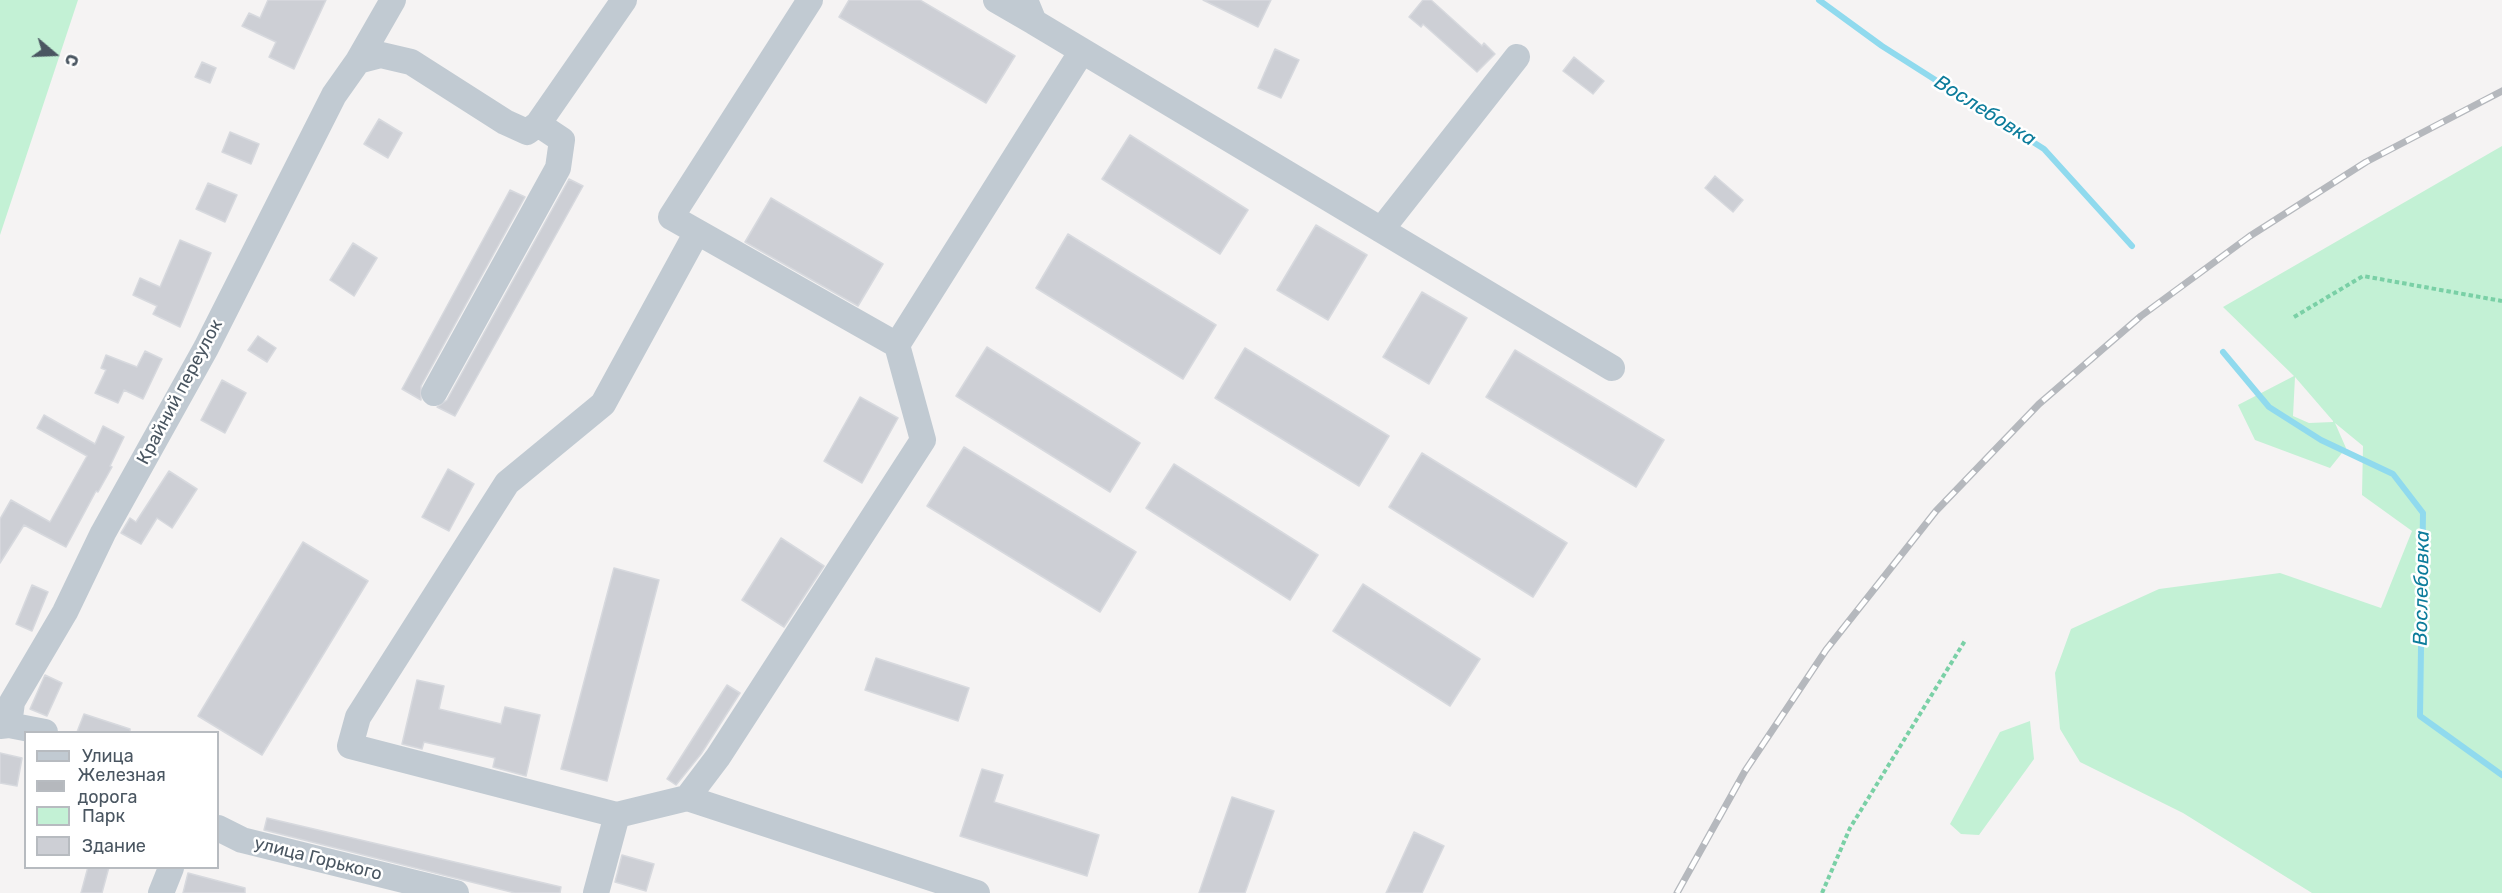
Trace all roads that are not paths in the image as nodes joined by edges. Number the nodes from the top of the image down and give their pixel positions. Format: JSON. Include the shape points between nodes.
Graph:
{"nodes":[{"id":1,"x":393,"y":0,"type":"edge"},
{"id":2,"x":624,"y":0,"type":"edge"},
{"id":3,"x":810,"y":0,"type":"edge"},
{"id":4,"x":996,"y":0,"type":"edge"},
{"id":5,"x":1029,"y":11,"type":"edge"},
{"id":6,"x":1082,"y":51,"type":"junction"},
{"id":7,"x":1517,"y":57,"type":"dead end"},
{"id":8,"x":358,"y":61,"type":"junction"},
{"id":9,"x":538,"y":124,"type":"junction"},
{"id":10,"x":1381,"y":230,"type":"junction"},
{"id":11,"x":697,"y":232,"type":"junction"},
{"id":12,"x":897,"y":345,"type":"junction"},
{"id":13,"x":1612,"y":368,"type":"dead end"},
{"id":14,"x":434,"y":393,"type":"dead end"},
{"id":15,"x":4,"y":725,"type":"edge"},
{"id":16,"x":39,"y":731,"type":"edge"},
{"id":17,"x":687,"y":798,"type":"junction"},
{"id":18,"x":617,"y":816,"type":"junction"},
{"id":19,"x":219,"y":828,"type":"edge"},
{"id":20,"x":170,"y":869,"type":"edge"},
{"id":21,"x":161,"y":893,"type":"edge"},
{"id":22,"x":456,"y":893,"type":"edge"},
{"id":23,"x":596,"y":893,"type":"edge"},
{"id":24,"x":977,"y":893,"type":"edge"}],
"edges":[{"from":1,"to":8,"type":"street","name":"Крайний переулок"},
{"from":2,"to":9,"type":"street"},
{"from":3,"to":11,"type":"street","via":[[671,217]]},
{"from":4,"to":5,"type":"street"},
{"from":5,"to":6,"type":"street"},
{"from":6,"to":10,"type":"street"},
{"from":6,"to":12,"type":"street"},
{"from":7,"to":10,"type":"street"},
{"from":8,"to":9,"type":"street","via":[[381,54],[411,62],[505,122],[526,132]]},
{"from":8,"to":15,"type":"street","name":"Крайний переулок","via":[[334,95],[206,348],[103,533],[65,612],[12,702]]},
{"from":9,"to":14,"type":"street","via":[[562,140],[558,168]]},
{"from":10,"to":13,"type":"street"},
{"from":11,"to":12,"type":"street"},
{"from":11,"to":18,"type":"street","via":[[603,404],[507,483],[358,717],[350,746]]},
{"from":12,"to":17,"type":"street","via":[[923,440],[718,757]]},
{"from":15,"to":16,"type":"street"},
{"from":17,"to":18,"type":"street"},
{"from":17,"to":24,"type":"street"},
{"from":18,"to":23,"type":"street"},
{"from":19,"to":22,"type":"street","name":"улица Горького","via":[[242,840]]},
{"from":20,"to":21,"type":"street"}]}
